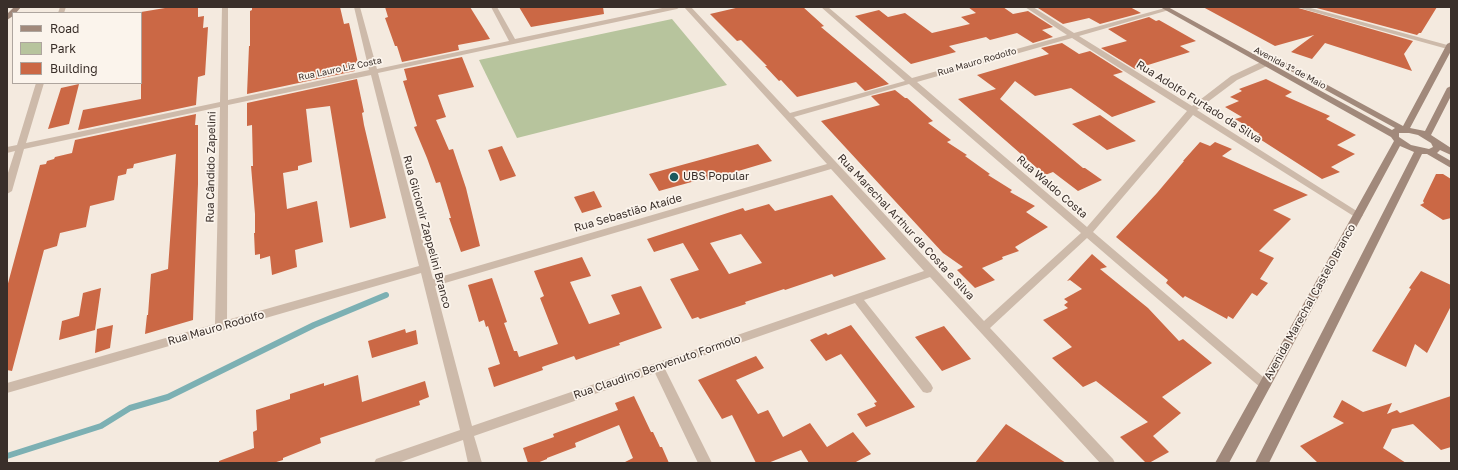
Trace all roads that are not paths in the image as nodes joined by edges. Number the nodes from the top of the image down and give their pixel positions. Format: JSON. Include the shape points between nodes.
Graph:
{"nodes":[{"id":1,"x":225,"y":7,"type":"edge"},
{"id":2,"x":357,"y":7,"type":"edge"},
{"id":3,"x":494,"y":7,"type":"edge"},
{"id":4,"x":677,"y":7,"type":"edge"},
{"id":5,"x":687,"y":7,"type":"edge"},
{"id":6,"x":824,"y":7,"type":"edge"},
{"id":7,"x":1028,"y":7,"type":"edge"},
{"id":8,"x":1176,"y":7,"type":"edge"},
{"id":9,"x":1299,"y":7,"type":"edge"},
{"id":10,"x":1165,"y":8,"type":"edge"},
{"id":11,"x":1073,"y":35,"type":"junction"},
{"id":12,"x":512,"y":42,"type":"junction"},
{"id":13,"x":1450,"y":46,"type":"edge"},
{"id":14,"x":1266,"y":63,"type":"junction"},
{"id":15,"x":374,"y":72,"type":"junction"},
{"id":16,"x":910,"y":81,"type":"junction"},
{"id":17,"x":40,"y":84,"type":"edge"},
{"id":18,"x":1451,"y":88,"type":"edge"},
{"id":19,"x":1448,"y":99,"type":"edge"},
{"id":20,"x":224,"y":104,"type":"junction"},
{"id":21,"x":1192,"y":110,"type":"junction"},
{"id":22,"x":788,"y":116,"type":"junction"},
{"id":23,"x":1404,"y":130,"type":"junction"},
{"id":24,"x":1427,"y":135,"type":"junction"},
{"id":25,"x":1396,"y":138,"type":"junction"},
{"id":26,"x":1437,"y":144,"type":"junction"},
{"id":27,"x":20,"y":147,"type":"junction"},
{"id":28,"x":7,"y":150,"type":"edge"},
{"id":29,"x":1424,"y":151,"type":"junction"},
{"id":30,"x":1451,"y":152,"type":"edge"},
{"id":31,"x":1451,"y":165,"type":"edge"},
{"id":32,"x":834,"y":166,"type":"junction"},
{"id":33,"x":7,"y":191,"type":"edge"},
{"id":34,"x":1358,"y":215,"type":"junction"},
{"id":35,"x":1087,"y":233,"type":"junction"},
{"id":36,"x":424,"y":268,"type":"junction"},
{"id":37,"x":932,"y":272,"type":"junction"},
{"id":38,"x":428,"y":284,"type":"junction"},
{"id":39,"x":857,"y":298,"type":"junction"},
{"id":40,"x":221,"y":326,"type":"junction"},
{"id":41,"x":983,"y":328,"type":"junction"},
{"id":42,"x":658,"y":367,"type":"junction"},
{"id":43,"x":1265,"y":385,"type":"junction"},
{"id":44,"x":7,"y":388,"type":"edge"},
{"id":45,"x":927,"y":388,"type":"dead end"},
{"id":46,"x":467,"y":433,"type":"junction"},
{"id":47,"x":382,"y":463,"type":"edge"},
{"id":48,"x":475,"y":463,"type":"edge"},
{"id":49,"x":705,"y":463,"type":"edge"},
{"id":50,"x":1108,"y":463,"type":"edge"},
{"id":51,"x":1222,"y":463,"type":"edge"},
{"id":52,"x":1262,"y":463,"type":"edge"}],
"edges":[{"from":1,"to":20,"type":"street","name":"Rua Cândido Zapelini"},
{"from":2,"to":15,"type":"street","name":"Rua Gilcionir Zappelini Branco"},
{"from":3,"to":12,"type":"street"},
{"from":4,"to":12,"type":"street","name":"Rua Lauro Liz Costa"},
{"from":5,"to":22,"type":"street","name":"Rua Marechal Arthur da Costa e Silva"},
{"from":6,"to":16,"type":"street","name":"Rua Waldo Costa"},
{"from":7,"to":11,"type":"street","name":"Rua Adolfo Furtado da Silva"},
{"from":8,"to":23,"type":"street","name":"Avenida 1º de Maio"},
{"from":9,"to":13,"type":"street"},
{"from":10,"to":11,"type":"street","name":"Rua Mauro Rodolfo"},
{"from":10,"to":14,"type":"street"},
{"from":11,"to":16,"type":"street","name":"Rua Mauro Rodolfo"},
{"from":11,"to":21,"type":"street","name":"Rua Adolfo Furtado da Silva"},
{"from":12,"to":15,"type":"street","name":"Rua Lauro Liz Costa"},
{"from":13,"to":23,"type":"street"},
{"from":14,"to":21,"type":"street","via":[[1234,78]]},
{"from":14,"to":25,"type":"street"},
{"from":15,"to":20,"type":"street","name":"Rua Lauro Liz Costa"},
{"from":15,"to":36,"type":"street","name":"Rua Gilcionir Zappelini Branco"},
{"from":16,"to":22,"type":"street","name":"Rua Mauro Rodolfo"},
{"from":16,"to":35,"type":"street","name":"Rua Waldo Costa"},
{"from":17,"to":27,"type":"street"},
{"from":18,"to":19,"type":"street"},
{"from":19,"to":24,"type":"street"},
{"from":20,"to":27,"type":"street","name":"Rua Lauro Liz Costa"},
{"from":20,"to":40,"type":"street","name":"Rua Cândido Zapelini"},
{"from":21,"to":34,"type":"street","name":"Rua Adolfo Furtado da Silva"},
{"from":21,"to":35,"type":"street"},
{"from":22,"to":32,"type":"street","name":"Rua Marechal Arthur da Costa e Silva"},
{"from":23,"to":24,"type":"street","name":"Avenida 1º de Maio"},
{"from":23,"to":25,"type":"street","via":[[1395,132]]},
{"from":24,"to":26,"type":"street"},
{"from":25,"to":29,"type":"street","via":[[1408,147]]},
{"from":25,"to":34,"type":"street","name":"Avenida Marechal Castelo Branco"},
{"from":26,"to":29,"type":"street","via":[[1437,149]]},
{"from":26,"to":30,"type":"street"},
{"from":27,"to":28,"type":"street","name":"Rua Lauro Liz Costa"},
{"from":27,"to":33,"type":"street"},
{"from":29,"to":31,"type":"street"},
{"from":29,"to":52,"type":"street"},
{"from":32,"to":37,"type":"street","name":"Rua Marechal Arthur da Costa e Silva"},
{"from":32,"to":38,"type":"street","name":"Rua Sebastião Ataíde"},
{"from":34,"to":43,"type":"street","name":"Avenida Marechal Castelo Branco"},
{"from":35,"to":41,"type":"street"},
{"from":35,"to":43,"type":"street","name":"Rua Waldo Costa"},
{"from":36,"to":38,"type":"street","name":"Rua Gilcionir Zappelini Branco"},
{"from":36,"to":40,"type":"street","name":"Rua Mauro Rodolfo"},
{"from":37,"to":39,"type":"street","name":"Rua Claudino Benvenuto Formolo"},
{"from":37,"to":41,"type":"street","name":"Rua Marechal Arthur da Costa e Silva"},
{"from":38,"to":46,"type":"street","name":"Rua Gilcionir Zappelini Branco"},
{"from":39,"to":42,"type":"street","name":"Rua Claudino Benvenuto Formolo"},
{"from":39,"to":45,"type":"street"},
{"from":40,"to":44,"type":"street","name":"Rua Mauro Rodolfo"},
{"from":41,"to":50,"type":"street","name":"Rua Marechal Arthur da Costa e Silva"},
{"from":42,"to":46,"type":"street","name":"Rua Claudino Benvenuto Formolo"},
{"from":42,"to":49,"type":"street"},
{"from":43,"to":51,"type":"street","name":"Avenida Marechal Castelo Branco"},
{"from":46,"to":47,"type":"street","name":"Rua Claudino Benvenuto Formolo"},
{"from":46,"to":48,"type":"street","name":"Rua Gilcionir Zappelini Branco"}]}
